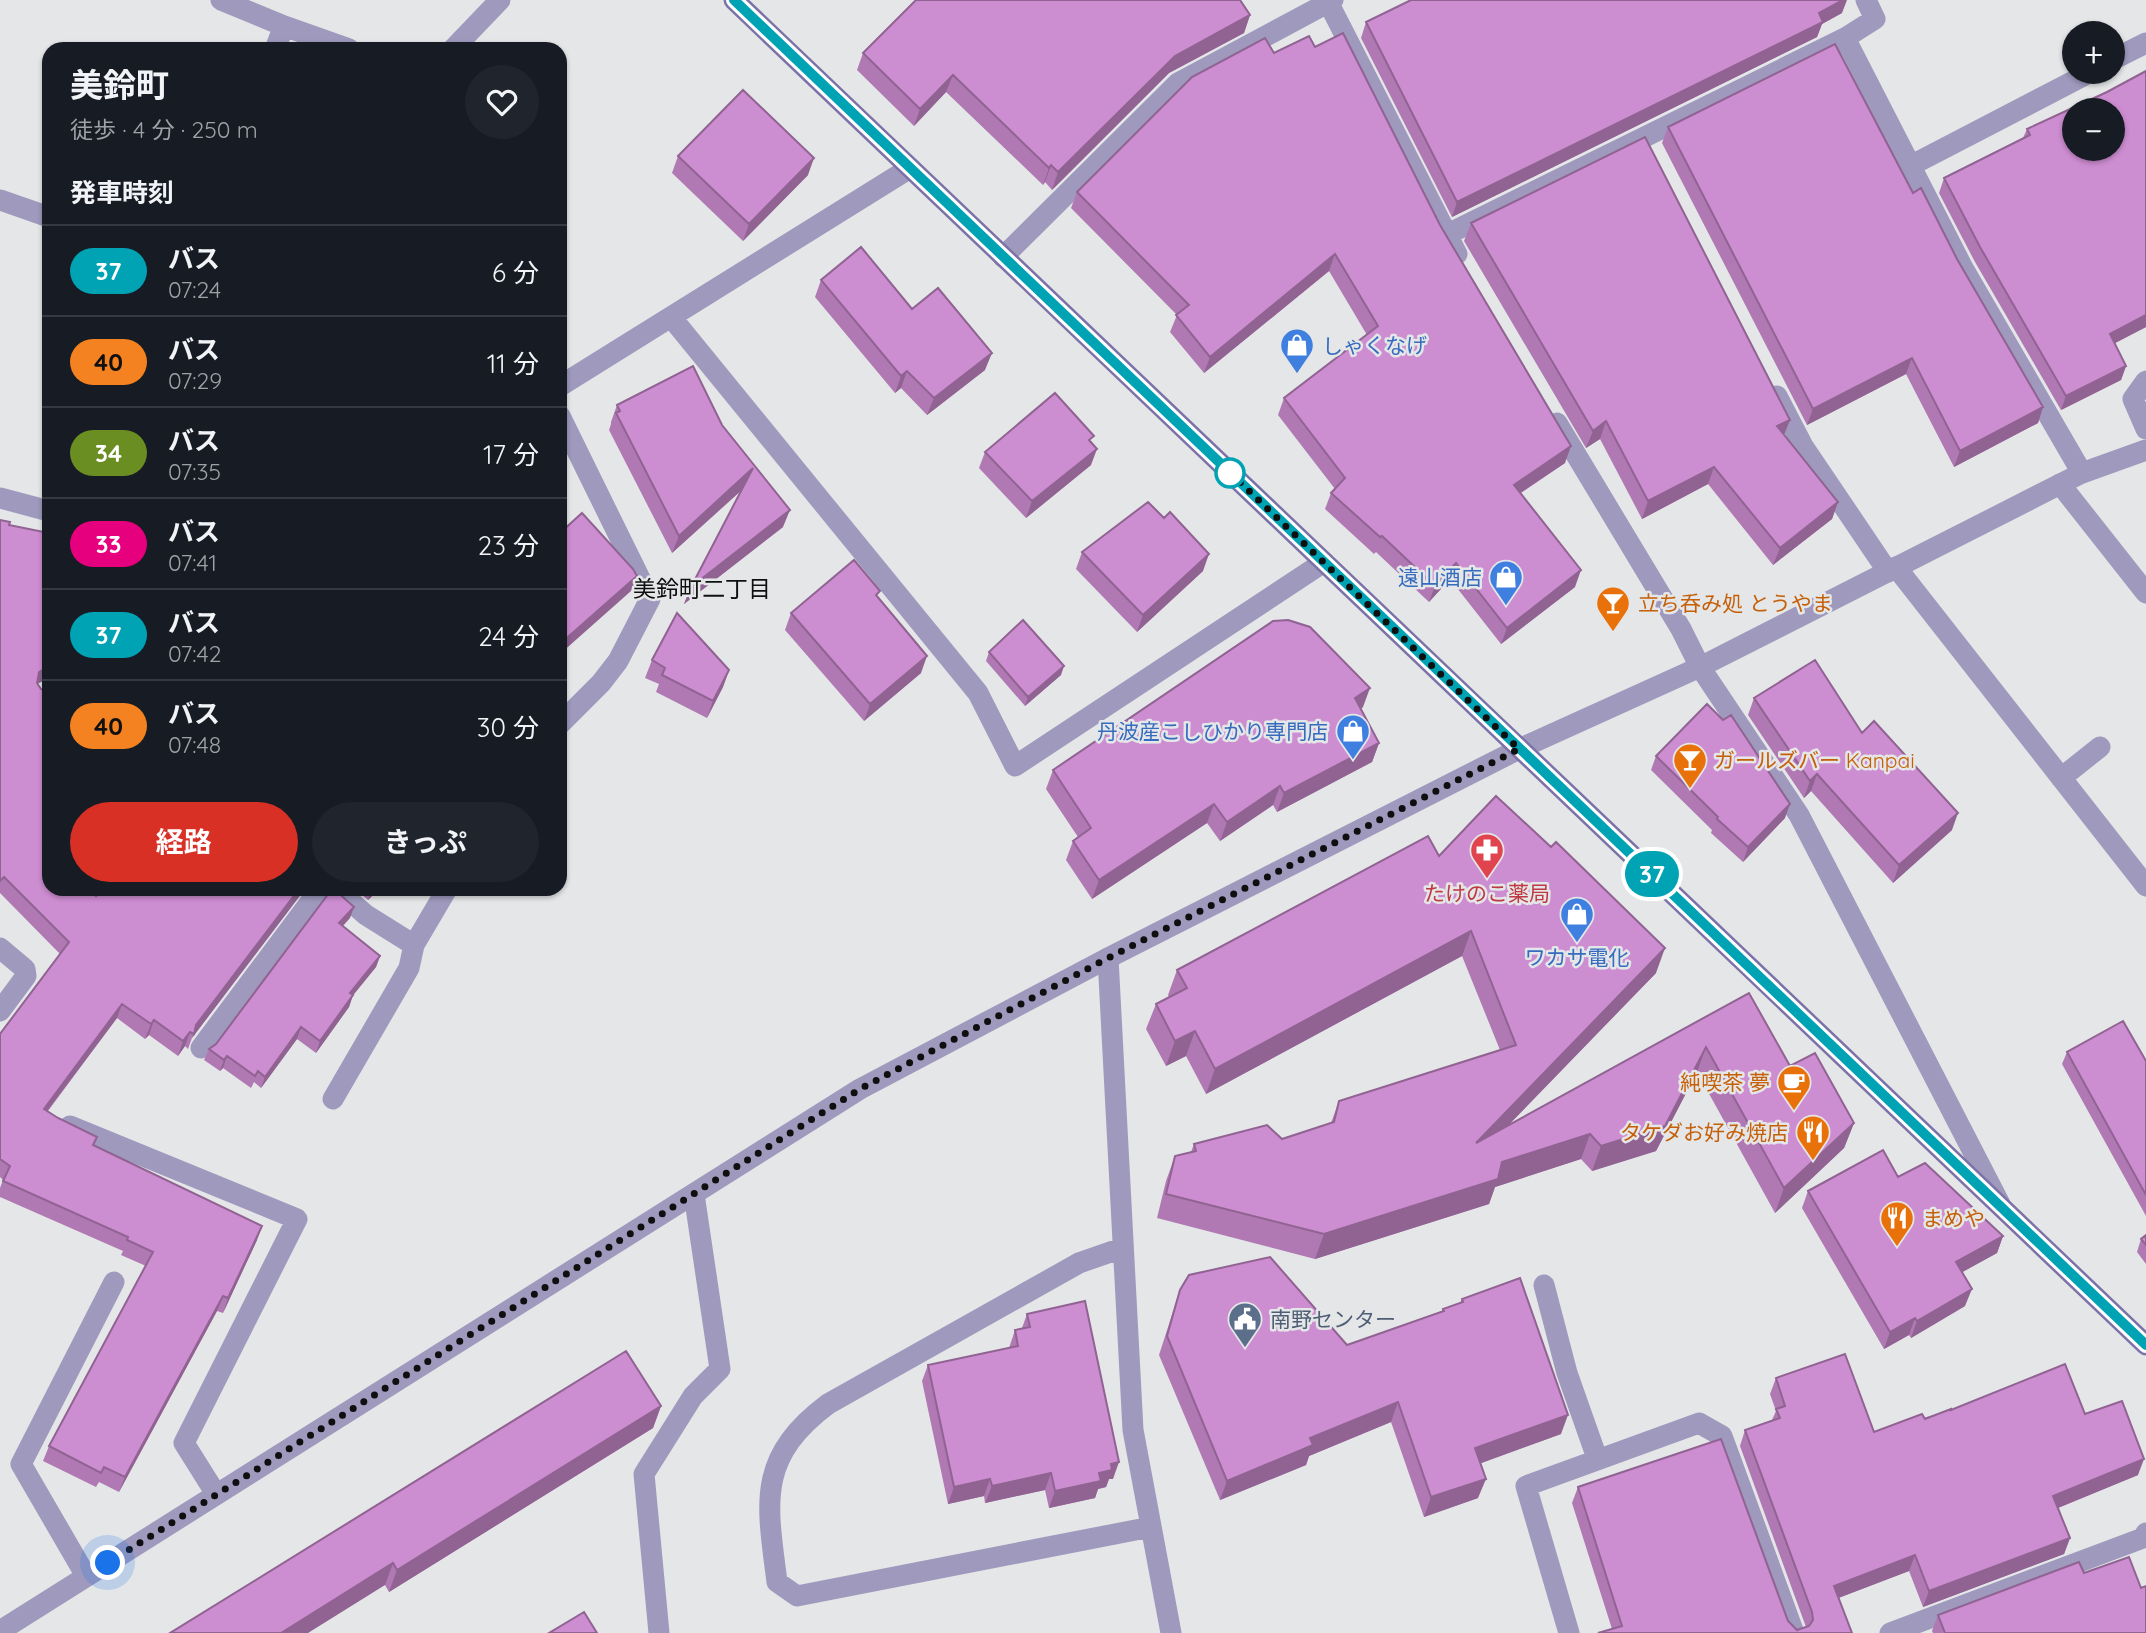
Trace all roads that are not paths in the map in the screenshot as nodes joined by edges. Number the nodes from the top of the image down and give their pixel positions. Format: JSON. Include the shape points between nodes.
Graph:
{"nodes":[{"id":1,"x":221,"y":0,"type":"edge"},
{"id":2,"x":500,"y":0,"type":"edge"},
{"id":3,"x":734,"y":0,"type":"edge"},
{"id":4,"x":1866,"y":0,"type":"edge"},
{"id":5,"x":1329,"y":1,"type":"edge"},
{"id":6,"x":284,"y":26,"type":"junction"},
{"id":7,"x":1845,"y":38,"type":"junction"},
{"id":8,"x":278,"y":42,"type":"edge"},
{"id":9,"x":329,"y":42,"type":"edge"},
{"id":10,"x":460,"y":42,"type":"edge"},
{"id":11,"x":2146,"y":43,"type":"edge"},
{"id":12,"x":2125,"y":54,"type":"edge"},
{"id":13,"x":2068,"y":84,"type":"edge"},
{"id":14,"x":1644,"y":136,"type":"junction"},
{"id":15,"x":1657,"y":161,"type":"edge"},
{"id":16,"x":1910,"y":166,"type":"junction"},
{"id":17,"x":910,"y":167,"type":"junction"},
{"id":18,"x":0,"y":200,"type":"edge"},
{"id":19,"x":42,"y":215,"type":"edge"},
{"id":20,"x":1446,"y":235,"type":"junction"},
{"id":21,"x":1003,"y":257,"type":"junction"},
{"id":22,"x":1467,"y":270,"type":"edge"},
{"id":23,"x":671,"y":317,"type":"junction"},
{"id":24,"x":1765,"y":372,"type":"edge"},
{"id":25,"x":567,"y":382,"type":"edge"},
{"id":26,"x":2146,"y":382,"type":"edge"},
{"id":27,"x":1549,"y":411,"type":"edge"},
{"id":28,"x":2146,"y":429,"type":"edge"},
{"id":29,"x":567,"y":430,"type":"edge"},
{"id":30,"x":2146,"y":450,"type":"edge"},
{"id":31,"x":2082,"y":473,"type":"junction"},
{"id":32,"x":2060,"y":484,"type":"junction"},
{"id":33,"x":0,"y":498,"type":"edge"},
{"id":34,"x":42,"y":509,"type":"edge"},
{"id":35,"x":1324,"y":562,"type":"junction"},
{"id":36,"x":1892,"y":570,"type":"junction"},
{"id":37,"x":2146,"y":593,"type":"edge"},
{"id":38,"x":1700,"y":667,"type":"junction"},
{"id":39,"x":567,"y":717,"type":"edge"},
{"id":40,"x":2100,"y":747,"type":"dead end"},
{"id":41,"x":1519,"y":749,"type":"junction"},
{"id":42,"x":2061,"y":778,"type":"junction"},
{"id":43,"x":2146,"y":886,"type":"edge"},
{"id":44,"x":315,"y":896,"type":"edge"},
{"id":45,"x":344,"y":896,"type":"edge"},
{"id":46,"x":443,"y":896,"type":"edge"},
{"id":47,"x":414,"y":945,"type":"junction"},
{"id":48,"x":0,"y":948,"type":"edge"},
{"id":49,"x":1108,"y":958,"type":"junction"},
{"id":50,"x":0,"y":1011,"type":"edge"},
{"id":51,"x":201,"y":1048,"type":"dead end"},
{"id":52,"x":333,"y":1099,"type":"dead end"},
{"id":53,"x":58,"y":1121,"type":"edge"},
{"id":54,"x":694,"y":1194,"type":"junction"},
{"id":55,"x":2000,"y":1204,"type":"junction"},
{"id":56,"x":1122,"y":1248,"type":"junction"},
{"id":57,"x":114,"y":1282,"type":"dead end"},
{"id":58,"x":1544,"y":1285,"type":"dead end"},
{"id":59,"x":2146,"y":1345,"type":"edge"},
{"id":60,"x":1597,"y":1458,"type":"junction"},
{"id":61,"x":216,"y":1494,"type":"junction"},
{"id":62,"x":1152,"y":1527,"type":"junction"},
{"id":63,"x":2146,"y":1533,"type":"edge"},
{"id":64,"x":86,"y":1576,"type":"junction"},
{"id":65,"x":0,"y":1630,"type":"edge"},
{"id":66,"x":659,"y":1633,"type":"edge"},
{"id":67,"x":1171,"y":1633,"type":"edge"},
{"id":68,"x":1569,"y":1633,"type":"edge"},
{"id":69,"x":1794,"y":1633,"type":"edge"},
{"id":70,"x":1890,"y":1633,"type":"edge"}],
"edges":[{"from":1,"to":6,"type":"street"},
{"from":2,"to":10,"type":"street"},
{"from":3,"to":17,"type":"main road"},
{"from":4,"to":7,"type":"street","via":[[1875,19]]},
{"from":5,"to":20,"type":"street"},
{"from":5,"to":21,"type":"street","via":[[1178,83]]},
{"from":6,"to":8,"type":"street"},
{"from":6,"to":9,"type":"street"},
{"from":7,"to":14,"type":"street"},
{"from":7,"to":16,"type":"street"},
{"from":11,"to":12,"type":"street"},
{"from":13,"to":16,"type":"street"},
{"from":14,"to":15,"type":"street"},
{"from":14,"to":20,"type":"street"},
{"from":16,"to":31,"type":"street","via":[[1963,268]]},
{"from":17,"to":21,"type":"main road"},
{"from":17,"to":23,"type":"street"},
{"from":18,"to":19,"type":"street"},
{"from":20,"to":22,"type":"street"},
{"from":21,"to":35,"type":"main road"},
{"from":23,"to":25,"type":"street"},
{"from":23,"to":35,"type":"street","via":[[978,693],[1015,766]]},
{"from":24,"to":36,"type":"street","via":[[1803,446]]},
{"from":26,"to":28,"type":"street","via":[[2133,399]]},
{"from":27,"to":38,"type":"street"},
{"from":29,"to":39,"type":"street","via":[[650,599],[618,660]]},
{"from":30,"to":31,"type":"street"},
{"from":31,"to":32,"type":"street"},
{"from":32,"to":36,"type":"street"},
{"from":32,"to":37,"type":"street"},
{"from":33,"to":34,"type":"street"},
{"from":35,"to":41,"type":"main road"},
{"from":36,"to":38,"type":"street"},
{"from":36,"to":42,"type":"street"},
{"from":38,"to":41,"type":"street"},
{"from":38,"to":55,"type":"street","via":[[1800,815]]},
{"from":40,"to":42,"type":"street"},
{"from":41,"to":49,"type":"street"},
{"from":41,"to":55,"type":"main road"},
{"from":42,"to":43,"type":"street"},
{"from":44,"to":51,"type":"street"},
{"from":45,"to":47,"type":"street"},
{"from":46,"to":47,"type":"street"},
{"from":47,"to":52,"type":"street","via":[[409,968]]},
{"from":48,"to":50,"type":"street","via":[[25,969],[26,976]]},
{"from":49,"to":54,"type":"street","via":[[860,1089]]},
{"from":49,"to":56,"type":"street"},
{"from":53,"to":61,"type":"street","via":[[297,1219],[184,1443]]},
{"from":54,"to":61,"type":"street"},
{"from":54,"to":66,"type":"street","via":[[720,1369],[693,1396],[644,1474]]},
{"from":55,"to":59,"type":"main road"},
{"from":56,"to":62,"type":"street","via":[[1133,1430]]},
{"from":56,"to":62,"type":"street","via":[[1079,1263],[821,1409],[783,1451],[772,1481],[768,1514],[777,1582],[797,1596]]},
{"from":57,"to":64,"type":"street","via":[[21,1464]]},
{"from":58,"to":60,"type":"street","via":[[1564,1363]]},
{"from":60,"to":68,"type":"street","via":[[1526,1486]]},
{"from":60,"to":69,"type":"street","via":[[1699,1423],[1722,1436]]},
{"from":61,"to":64,"type":"street"},
{"from":62,"to":67,"type":"street"},
{"from":63,"to":70,"type":"street","via":[[2143,1538]]},
{"from":64,"to":65,"type":"street"}]}
